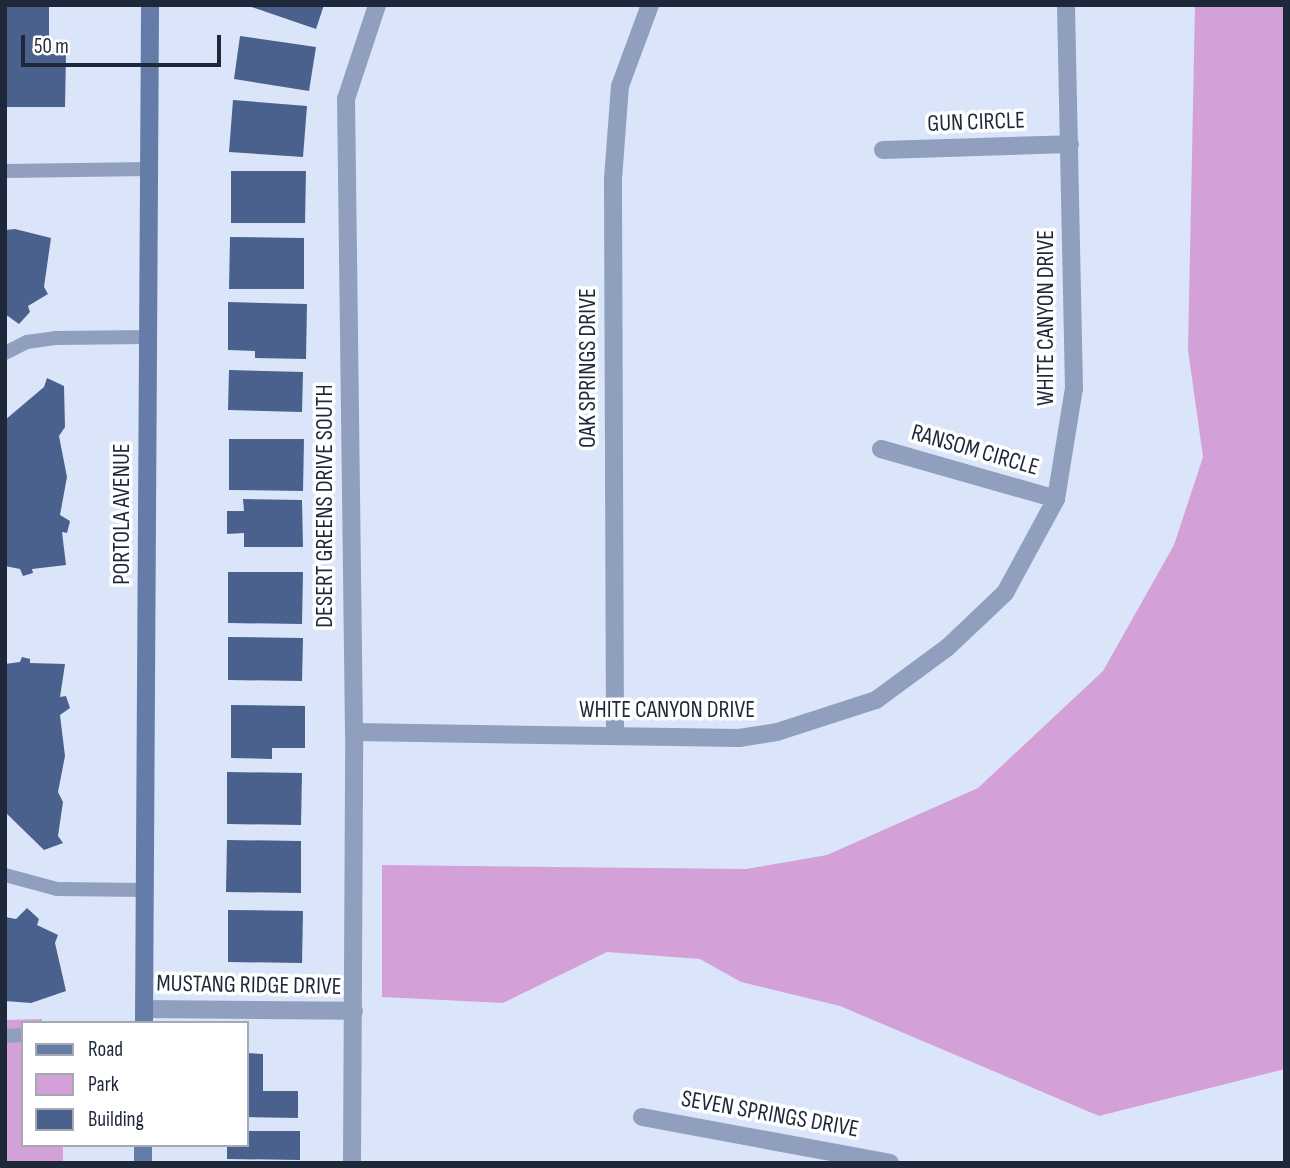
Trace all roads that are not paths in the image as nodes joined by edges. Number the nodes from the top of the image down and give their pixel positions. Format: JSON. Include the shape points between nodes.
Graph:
{"nodes":[{"id":1,"x":150,"y":5,"type":"edge"},
{"id":2,"x":377,"y":5,"type":"edge"},
{"id":3,"x":650,"y":5,"type":"edge"},
{"id":4,"x":1066,"y":5,"type":"edge"},
{"id":5,"x":1070,"y":144,"type":"junction"},
{"id":6,"x":883,"y":150,"type":"dead end"},
{"id":7,"x":149,"y":169,"type":"junction"},
{"id":8,"x":5,"y":171,"type":"edge"},
{"id":9,"x":147,"y":337,"type":"junction"},
{"id":10,"x":5,"y":353,"type":"edge"},
{"id":11,"x":881,"y":449,"type":"dead end"},
{"id":12,"x":1056,"y":499,"type":"junction"},
{"id":13,"x":354,"y":732,"type":"junction"},
{"id":14,"x":615,"y":736,"type":"junction"},
{"id":15,"x":5,"y":875,"type":"edge"},
{"id":16,"x":145,"y":890,"type":"junction"},
{"id":17,"x":354,"y":1011,"type":"junction"},
{"id":18,"x":144,"y":1016,"type":"edge"},
{"id":19,"x":642,"y":1116,"type":"dead end"},
{"id":20,"x":352,"y":1163,"type":"edge"},
{"id":21,"x":890,"y":1163,"type":"edge"}],
"edges":[{"from":1,"to":7,"type":"main road","name":"PORTOLA AVENUE"},
{"from":2,"to":13,"type":"street","name":"DESERT GREENS DRIVE SOUTH","via":[[346,99]]},
{"from":3,"to":14,"type":"street","name":"OAK SPRINGS DRIVE","via":[[620,86],[613,179]]},
{"from":4,"to":5,"type":"street","name":"WHITE CANYON DRIVE"},
{"from":5,"to":6,"type":"street","name":"GUN CIRCLE"},
{"from":5,"to":12,"type":"street","name":"WHITE CANYON DRIVE","via":[[1074,388]]},
{"from":7,"to":8,"type":"lane"},
{"from":7,"to":9,"type":"main road","name":"PORTOLA AVENUE"},
{"from":9,"to":10,"type":"lane","via":[[55,338],[27,342]]},
{"from":9,"to":16,"type":"main road","name":"PORTOLA AVENUE"},
{"from":11,"to":12,"type":"street","name":"RANSOM CIRCLE"},
{"from":12,"to":14,"type":"street","name":"WHITE CANYON DRIVE","via":[[1005,593],[948,647],[876,699],[776,732],[739,738]]},
{"from":13,"to":14,"type":"street","name":"WHITE CANYON DRIVE"},
{"from":13,"to":17,"type":"street","name":"DESERT GREENS DRIVE SOUTH"},
{"from":15,"to":16,"type":"lane","via":[[57,889]]},
{"from":16,"to":18,"type":"main road","name":"PORTOLA AVENUE"},
{"from":17,"to":18,"type":"street","name":"MUSTANG RIDGE DRIVE"},
{"from":17,"to":20,"type":"street","name":"DESERT GREENS DRIVE SOUTH"},
{"from":19,"to":21,"type":"street","name":"SEVEN SPRINGS DRIVE"}]}
